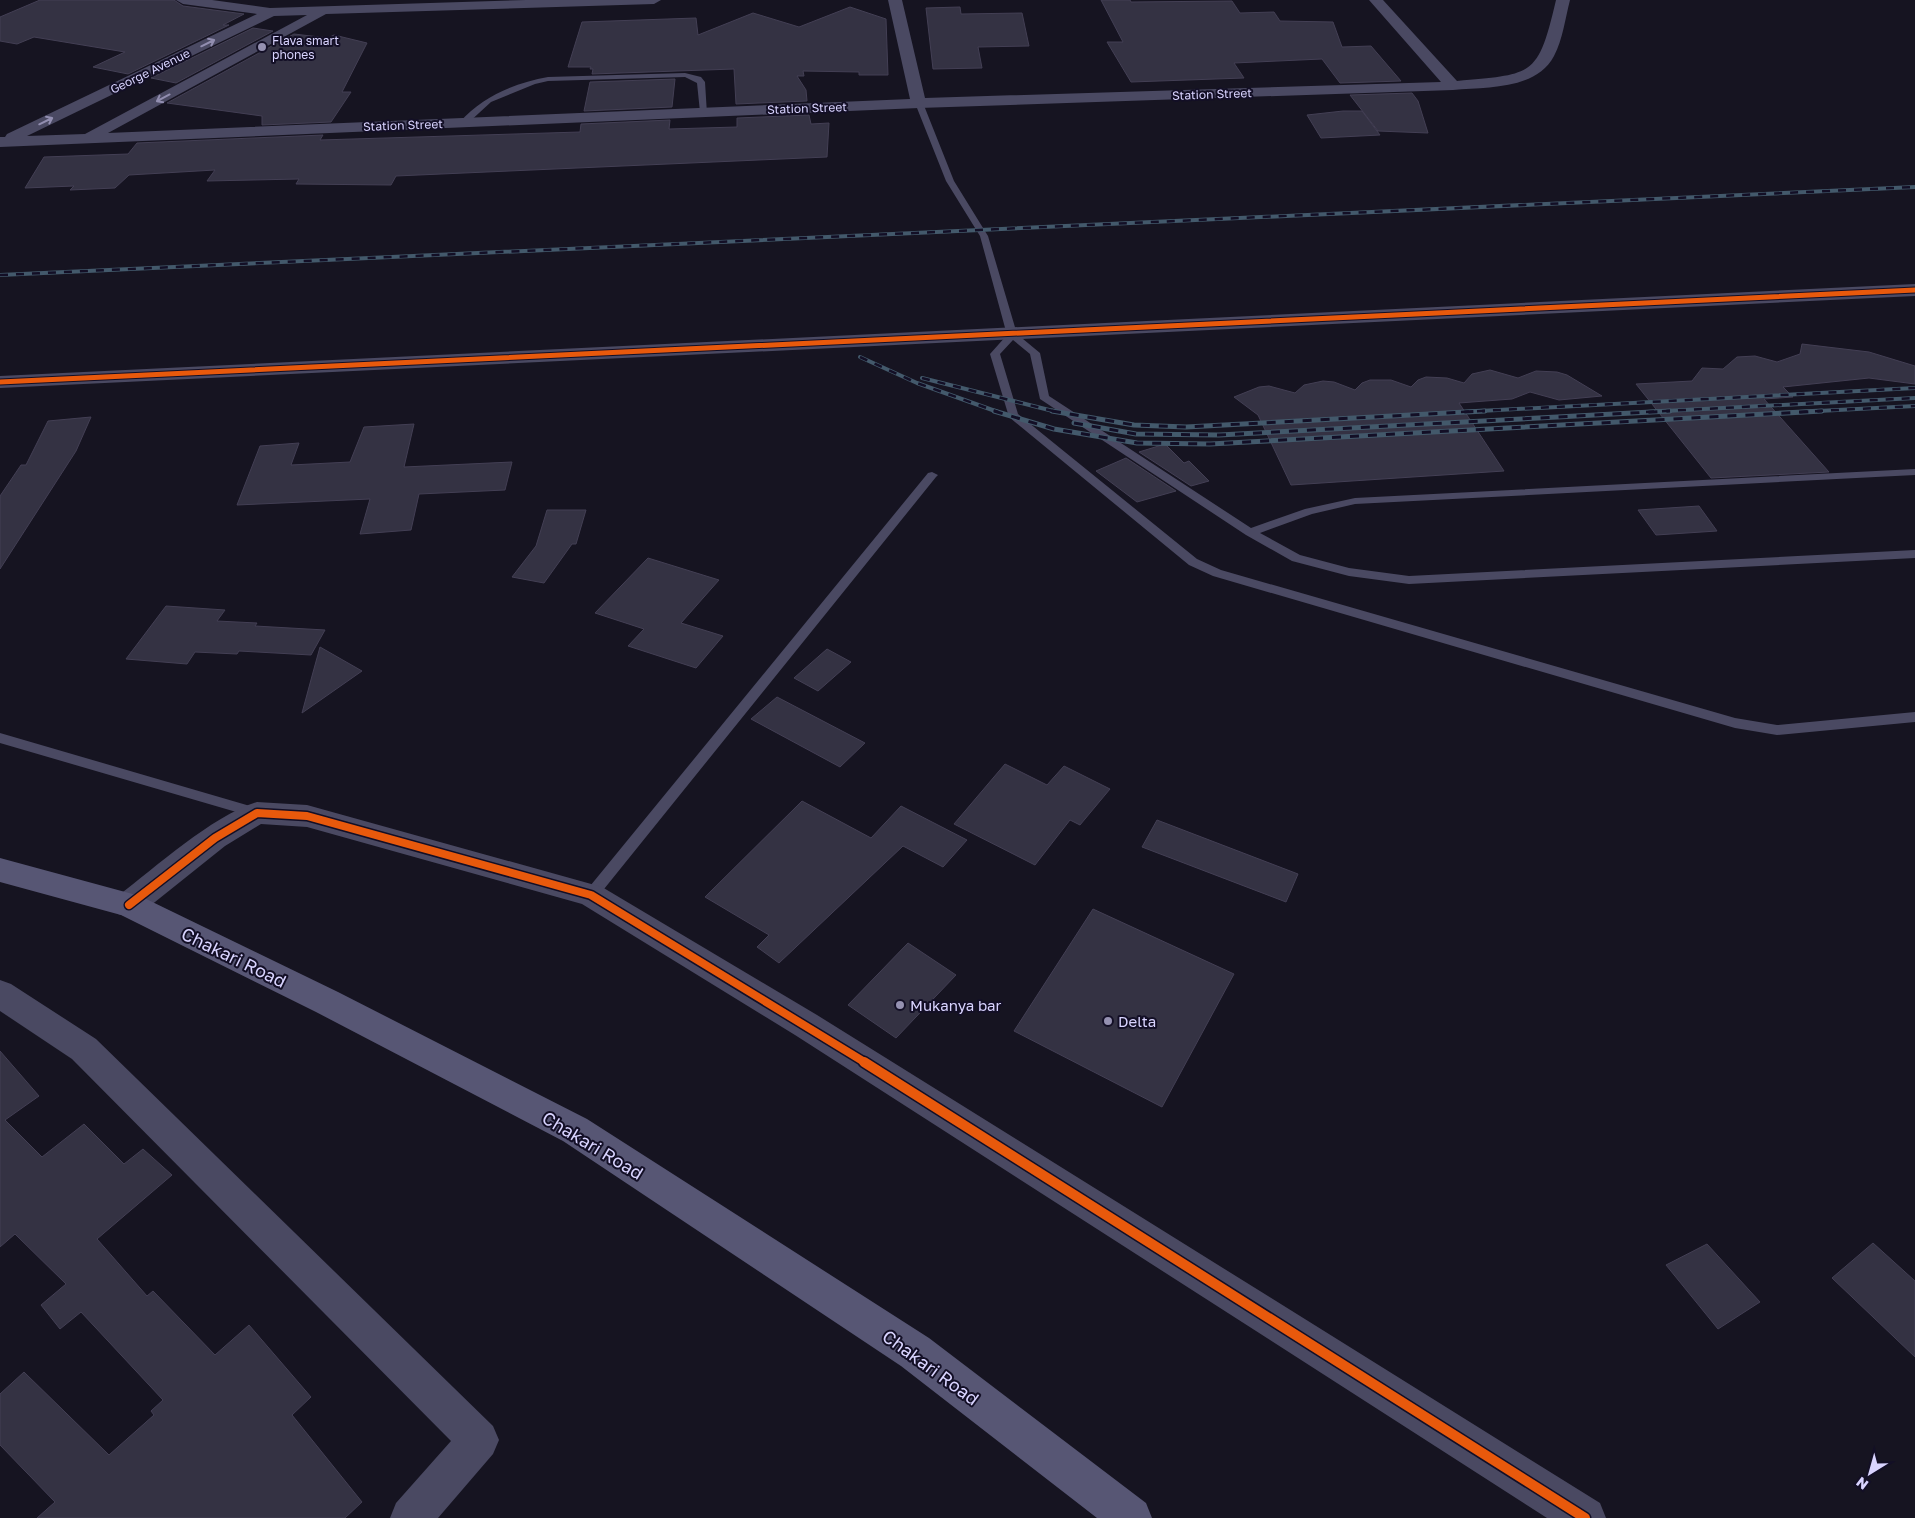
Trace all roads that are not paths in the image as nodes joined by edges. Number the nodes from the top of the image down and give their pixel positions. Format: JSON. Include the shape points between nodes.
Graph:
{"nodes":[{"id":1,"x":183,"y":0,"type":"edge"},
{"id":2,"x":296,"y":0,"type":"edge"},
{"id":3,"x":344,"y":0,"type":"edge"},
{"id":4,"x":654,"y":0,"type":"edge"},
{"id":5,"x":896,"y":0,"type":"edge"},
{"id":6,"x":1376,"y":0,"type":"edge"},
{"id":7,"x":1563,"y":0,"type":"edge"},
{"id":8,"x":325,"y":11,"type":"junction"},
{"id":9,"x":271,"y":12,"type":"junction"},
{"id":10,"x":1453,"y":86,"type":"junction"},
{"id":11,"x":919,"y":103,"type":"junction"},
{"id":12,"x":704,"y":112,"type":"junction"},
{"id":13,"x":464,"y":122,"type":"junction"},
{"id":14,"x":87,"y":138,"type":"junction"},
{"id":15,"x":1,"y":142,"type":"edge"},
{"id":16,"x":1915,"y":290,"type":"edge"},
{"id":17,"x":1012,"y":335,"type":"junction"},
{"id":18,"x":0,"y":382,"type":"edge"},
{"id":19,"x":1915,"y":472,"type":"edge"},
{"id":20,"x":932,"y":474,"type":"dead end"},
{"id":21,"x":1250,"y":532,"type":"junction"},
{"id":22,"x":1915,"y":554,"type":"edge"},
{"id":23,"x":1915,"y":717,"type":"edge"},
{"id":24,"x":0,"y":738,"type":"edge"},
{"id":25,"x":257,"y":813,"type":"junction"},
{"id":26,"x":0,"y":870,"type":"edge"},
{"id":27,"x":591,"y":895,"type":"junction"},
{"id":28,"x":129,"y":906,"type":"junction"},
{"id":29,"x":0,"y":994,"type":"edge"},
{"id":30,"x":410,"y":1518,"type":"edge"},
{"id":31,"x":1131,"y":1518,"type":"edge"},
{"id":32,"x":1585,"y":1518,"type":"edge"}],
"edges":[{"from":1,"to":9,"type":"street"},
{"from":2,"to":9,"type":"street","name":"George Avenue"},
{"from":3,"to":8,"type":"street","name":"George Avenue"},
{"from":4,"to":8,"type":"street"},
{"from":5,"to":11,"type":"street"},
{"from":6,"to":10,"type":"street"},
{"from":7,"to":10,"type":"street","name":"Station Street","via":[[1551,45],[1544,62],[1536,70],[1521,78]]},
{"from":8,"to":9,"type":"street"},
{"from":8,"to":14,"type":"street","name":"George Avenue","one_way":true},
{"from":15,"to":9,"type":"street","name":"George Avenue","one_way":true},
{"from":10,"to":11,"type":"street","name":"Station Street"},
{"from":11,"to":12,"type":"street","name":"Station Street"},
{"from":11,"to":17,"type":"lane","via":[[950,181],[984,236]]},
{"from":12,"to":13,"type":"street","name":"Station Street"},
{"from":12,"to":13,"type":"lane","via":[[702,82],[685,75],[548,79],[488,100]]},
{"from":13,"to":14,"type":"street","name":"Station Street"},
{"from":14,"to":15,"type":"street","name":"Station Street"},
{"from":16,"to":17,"type":"street"},
{"from":17,"to":18,"type":"street"},
{"from":17,"to":21,"type":"lane","via":[[1035,353],[1044,397]]},
{"from":17,"to":23,"type":"lane","via":[[995,354],[1013,415],[1193,562],[1217,573],[1735,723],[1778,730]]},
{"from":19,"to":21,"type":"lane","via":[[1355,501],[1309,511]]},
{"from":20,"to":27,"type":"lane"},
{"from":21,"to":22,"type":"lane","via":[[1296,558],[1349,572],[1409,580]]},
{"from":24,"to":25,"type":"lane"},
{"from":25,"to":27,"type":"street","via":[[307,816]]},
{"from":25,"to":28,"type":"street","via":[[214,838]]},
{"from":26,"to":28,"type":"main road","name":"Chakari Road"},
{"from":27,"to":32,"type":"street","via":[[823,1035]]},
{"from":28,"to":31,"type":"main road","name":"Chakari Road","via":[[327,1002],[574,1130],[915,1352]]},
{"from":29,"to":30,"type":"street","via":[[84,1049],[479,1440]]}]}
